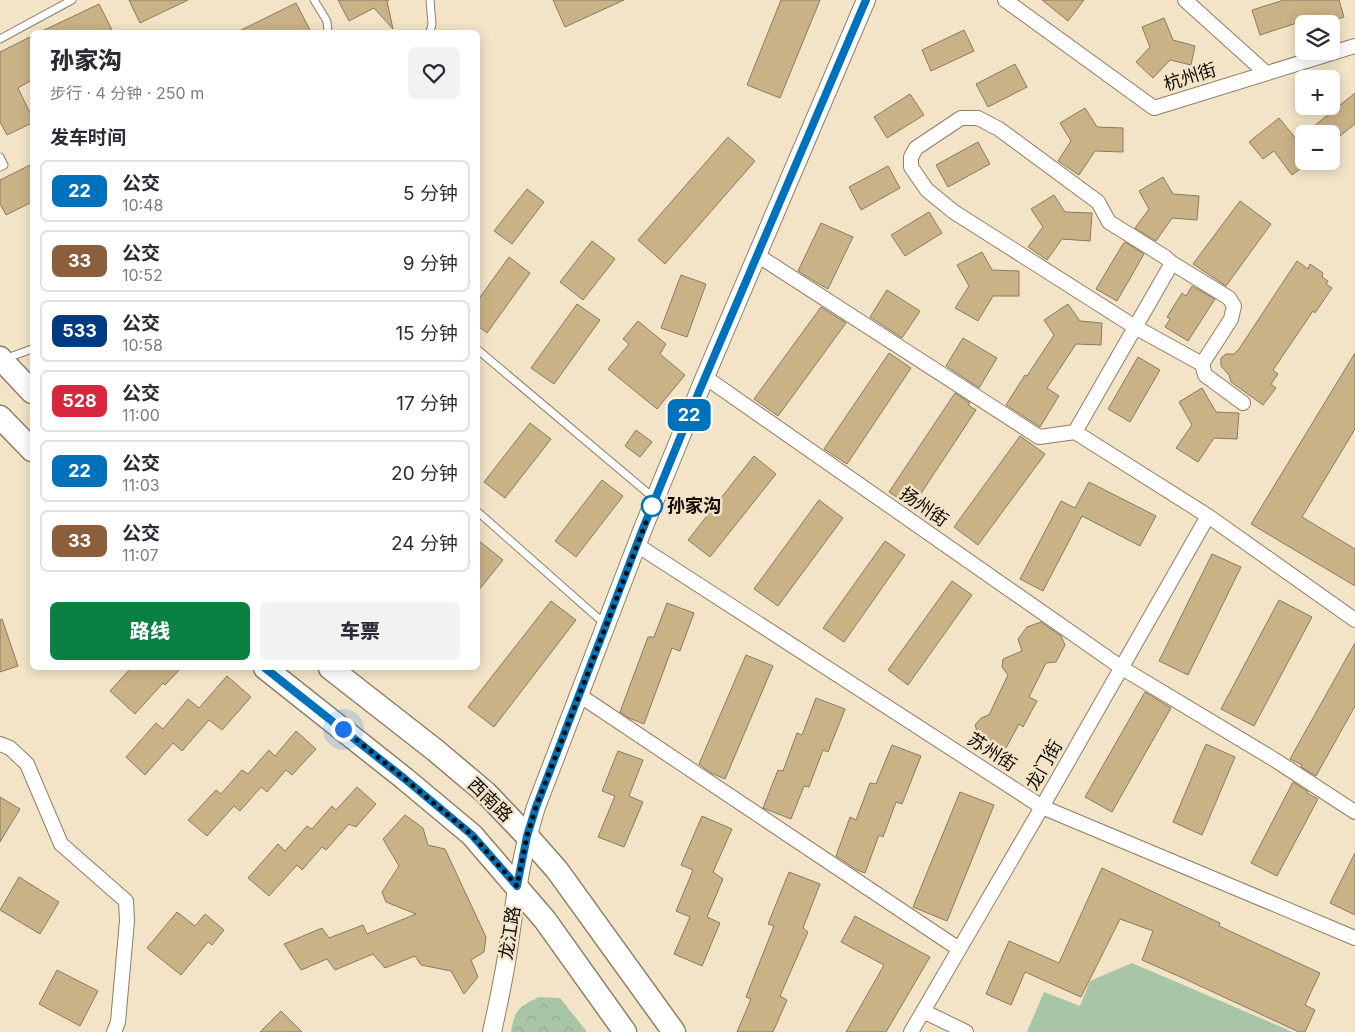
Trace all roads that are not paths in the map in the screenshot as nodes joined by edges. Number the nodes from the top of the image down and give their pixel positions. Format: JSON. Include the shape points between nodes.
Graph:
{"nodes":[{"id":1,"x":72,"y":0,"type":"edge"},
{"id":2,"x":314,"y":0,"type":"edge"},
{"id":3,"x":430,"y":0,"type":"edge"},
{"id":4,"x":866,"y":0,"type":"edge"},
{"id":5,"x":1006,"y":0,"type":"edge"},
{"id":6,"x":1185,"y":0,"type":"edge"},
{"id":7,"x":328,"y":30,"type":"edge"},
{"id":8,"x":430,"y":30,"type":"edge"},
{"id":9,"x":0,"y":39,"type":"edge"},
{"id":10,"x":1355,"y":46,"type":"edge"},
{"id":11,"x":1266,"y":73,"type":"junction"},
{"id":12,"x":0,"y":158,"type":"edge"},
{"id":13,"x":0,"y":167,"type":"edge"},
{"id":14,"x":757,"y":255,"type":"junction"},
{"id":15,"x":1172,"y":263,"type":"junction"},
{"id":16,"x":1135,"y":327,"type":"junction"},
{"id":17,"x":30,"y":350,"type":"edge"},
{"id":18,"x":480,"y":352,"type":"edge"},
{"id":19,"x":0,"y":360,"type":"edge"},
{"id":20,"x":1202,"y":364,"type":"junction"},
{"id":21,"x":705,"y":377,"type":"junction"},
{"id":22,"x":30,"y":390,"type":"edge"},
{"id":23,"x":1243,"y":403,"type":"dead end"},
{"id":24,"x":0,"y":417,"type":"edge"},
{"id":25,"x":1075,"y":432,"type":"junction"},
{"id":26,"x":30,"y":448,"type":"edge"},
{"id":27,"x":655,"y":499,"type":"junction"},
{"id":28,"x":480,"y":514,"type":"edge"},
{"id":29,"x":1208,"y":516,"type":"junction"},
{"id":30,"x":637,"y":545,"type":"junction"},
{"id":31,"x":1355,"y":620,"type":"edge"},
{"id":32,"x":606,"y":626,"type":"junction"},
{"id":33,"x":1122,"y":668,"type":"junction"},
{"id":34,"x":268,"y":670,"type":"edge"},
{"id":35,"x":333,"y":670,"type":"edge"},
{"id":36,"x":579,"y":695,"type":"junction"},
{"id":37,"x":0,"y":744,"type":"edge"},
{"id":38,"x":1042,"y":807,"type":"junction"},
{"id":39,"x":1355,"y":812,"type":"edge"},
{"id":40,"x":527,"y":836,"type":"junction"},
{"id":41,"x":517,"y":886,"type":"junction"},
{"id":42,"x":1355,"y":938,"type":"edge"},
{"id":43,"x":959,"y":949,"type":"junction"},
{"id":44,"x":923,"y":1011,"type":"junction"},
{"id":45,"x":114,"y":1032,"type":"edge"},
{"id":46,"x":492,"y":1032,"type":"edge"},
{"id":47,"x":625,"y":1032,"type":"edge"},
{"id":48,"x":674,"y":1032,"type":"edge"},
{"id":49,"x":911,"y":1032,"type":"edge"},
{"id":50,"x":966,"y":1032,"type":"edge"}],
"edges":[{"from":1,"to":9,"type":"lane"},
{"from":2,"to":7,"type":"lane","via":[[327,21]]},
{"from":3,"to":8,"type":"lane"},
{"from":4,"to":14,"type":"street","name":"龙江路"},
{"from":5,"to":11,"type":"street","name":"杭州街","via":[[1154,108]]},
{"from":6,"to":11,"type":"street"},
{"from":10,"to":11,"type":"street","name":"杭州街"},
{"from":12,"to":13,"type":"lane","via":[[4,165]]},
{"from":14,"to":21,"type":"street","name":"龙江路"},
{"from":14,"to":25,"type":"street","via":[[1040,437]]},
{"from":15,"to":16,"type":"street"},
{"from":15,"to":16,"type":"street","via":[[1109,222],[1098,202],[999,129],[978,118],[961,118],[916,148],[911,157],[911,167],[927,190],[954,212]]},
{"from":15,"to":20,"type":"street","via":[[1229,298],[1234,306],[1231,319]]},
{"from":16,"to":20,"type":"street"},
{"from":16,"to":25,"type":"street"},
{"from":17,"to":19,"type":"lane"},
{"from":18,"to":27,"type":"lane"},
{"from":19,"to":22,"type":"main road"},
{"from":20,"to":23,"type":"street","via":[[1205,375]]},
{"from":21,"to":27,"type":"street","name":"龙江路"},
{"from":21,"to":33,"type":"street","name":"扬州街"},
{"from":24,"to":26,"type":"main road"},
{"from":25,"to":29,"type":"street"},
{"from":27,"to":30,"type":"street","name":"龙江路"},
{"from":28,"to":32,"type":"lane"},
{"from":29,"to":31,"type":"street"},
{"from":29,"to":33,"type":"street","name":"龙门街"},
{"from":30,"to":32,"type":"street","name":"龙江路"},
{"from":30,"to":38,"type":"street","name":"苏州街"},
{"from":32,"to":36,"type":"street","name":"龙江路"},
{"from":33,"to":38,"type":"street","name":"龙门街"},
{"from":33,"to":39,"type":"street","name":"扬州街"},
{"from":34,"to":41,"type":"main road","via":[[472,835]]},
{"from":35,"to":40,"type":"main road","name":"西南路","via":[[486,793]]},
{"from":36,"to":40,"type":"street","name":"龙江路"},
{"from":36,"to":43,"type":"street"},
{"from":37,"to":45,"type":"street","via":[[10,748],[28,764],[60,844],[126,900],[118,1022]]},
{"from":38,"to":42,"type":"street","name":"苏州街"},
{"from":38,"to":43,"type":"street","name":"龙门街"},
{"from":40,"to":41,"type":"street","name":"龙江路"},
{"from":40,"to":48,"type":"main road","name":"西南路","via":[[557,870]]},
{"from":41,"to":46,"type":"street","name":"龙江路"},
{"from":41,"to":47,"type":"main road"},
{"from":43,"to":44,"type":"street","name":"龙门街"},
{"from":44,"to":49,"type":"street","name":"龙门街"},
{"from":44,"to":50,"type":"street"}]}
